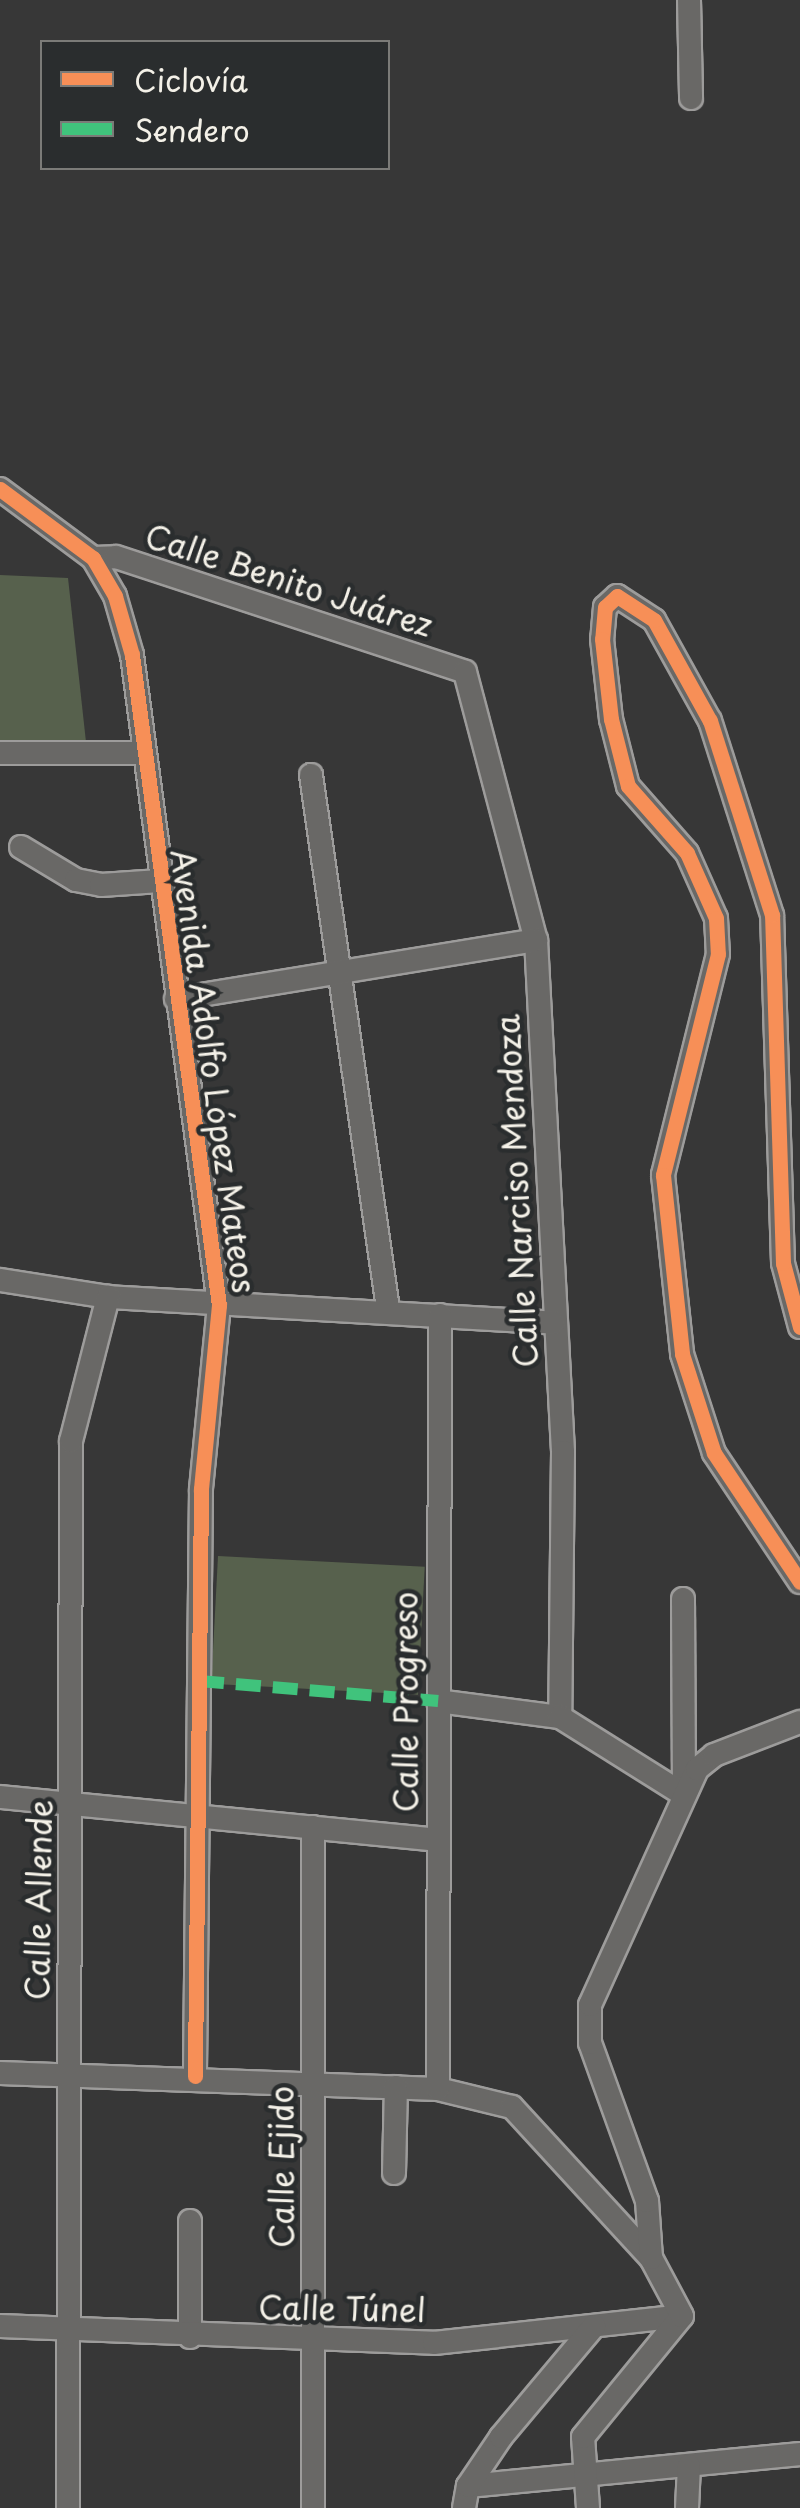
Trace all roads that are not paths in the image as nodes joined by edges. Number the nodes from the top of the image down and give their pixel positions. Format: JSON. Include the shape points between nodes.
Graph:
{"nodes":[{"id":1,"x":689,"y":0,"type":"edge"},
{"id":2,"x":691,"y":98,"type":"dead end"},
{"id":3,"x":0,"y":488,"type":"edge"},
{"id":4,"x":92,"y":558,"type":"junction"},
{"id":5,"x":464,"y":672,"type":"joint"},
{"id":6,"x":143,"y":752,"type":"junction"},
{"id":7,"x":0,"y":753,"type":"edge"},
{"id":8,"x":311,"y":775,"type":"dead end"},
{"id":9,"x":20,"y":847,"type":"dead end"},
{"id":10,"x":160,"y":881,"type":"junction"},
{"id":11,"x":536,"y":940,"type":"junction"},
{"id":12,"x":340,"y":968,"type":"junction"},
{"id":13,"x":176,"y":999,"type":"junction"},
{"id":14,"x":788,"y":1071,"type":"edge"},
{"id":15,"x":790,"y":1175,"type":"edge"},
{"id":16,"x":0,"y":1280,"type":"edge"},
{"id":17,"x":108,"y":1297,"type":"junction"},
{"id":18,"x":219,"y":1305,"type":"junction"},
{"id":19,"x":388,"y":1308,"type":"junction"},
{"id":20,"x":440,"y":1315,"type":"junction"},
{"id":21,"x":553,"y":1323,"type":"junction"},
{"id":22,"x":800,"y":1327,"type":"edge"},
{"id":23,"x":800,"y":1582,"type":"edge"},
{"id":24,"x":683,"y":1600,"type":"dead end"},
{"id":25,"x":438,"y":1701,"type":"junction"},
{"id":26,"x":560,"y":1717,"type":"junction"},
{"id":27,"x":800,"y":1722,"type":"edge"},
{"id":28,"x":683,"y":1790,"type":"junction"},
{"id":29,"x":0,"y":1797,"type":"edge"},
{"id":30,"x":72,"y":1805,"type":"junction"},
{"id":31,"x":194,"y":1813,"type":"junction"},
{"id":32,"x":314,"y":1827,"type":"junction"},
{"id":33,"x":436,"y":1840,"type":"junction"},
{"id":34,"x":68,"y":2072,"type":"junction"},
{"id":35,"x":0,"y":2073,"type":"edge"},
{"id":36,"x":194,"y":2076,"type":"junction"},
{"id":37,"x":313,"y":2084,"type":"junction"},
{"id":38,"x":396,"y":2087,"type":"junction"},
{"id":39,"x":438,"y":2089,"type":"junction"},
{"id":40,"x":394,"y":2173,"type":"dead end"},
{"id":41,"x":190,"y":2221,"type":"dead end"},
{"id":42,"x":651,"y":2258,"type":"junction"},
{"id":43,"x":682,"y":2316,"type":"junction"},
{"id":44,"x":0,"y":2326,"type":"edge"},
{"id":45,"x":594,"y":2326,"type":"junction"},
{"id":46,"x":67,"y":2330,"type":"junction"},
{"id":47,"x":190,"y":2336,"type":"junction"},
{"id":48,"x":313,"y":2342,"type":"junction"},
{"id":49,"x":800,"y":2454,"type":"edge"},
{"id":50,"x":689,"y":2466,"type":"junction"},
{"id":51,"x":584,"y":2478,"type":"junction"},
{"id":52,"x":466,"y":2497,"type":"edge"},
{"id":53,"x":68,"y":2508,"type":"edge"},
{"id":54,"x":313,"y":2508,"type":"edge"},
{"id":55,"x":588,"y":2508,"type":"edge"},
{"id":56,"x":687,"y":2508,"type":"edge"}],
"edges":[{"from":1,"to":2,"type":"street"},
{"from":3,"to":4,"type":"street","name":"Avenida Adolfo López Mateos"},
{"from":4,"to":5,"type":"street","name":"Calle Benito Juárez","via":[[116,558]]},
{"from":4,"to":6,"type":"street","name":"Avenida Adolfo López Mateos","via":[[115,596],[132,655]]},
{"from":5,"to":11,"type":"street","name":"Calle Narciso Mendoza"},
{"from":6,"to":7,"type":"street"},
{"from":6,"to":10,"type":"street","name":"Avenida Adolfo López Mateos"},
{"from":8,"to":12,"type":"street"},
{"from":9,"to":10,"type":"street","via":[[76,880],[102,886]]},
{"from":10,"to":13,"type":"street","name":"Avenida Adolfo López Mateos"},
{"from":11,"to":12,"type":"street"},
{"from":11,"to":21,"type":"street","name":"Calle Narciso Mendoza"},
{"from":12,"to":13,"type":"street"},
{"from":12,"to":19,"type":"street"},
{"from":13,"to":18,"type":"street","name":"Avenida Adolfo López Mateos"},
{"from":14,"to":15,"type":"street"},
{"from":14,"to":23,"type":"street","via":[[778,952],[710,721],[654,620],[617,596],[605,606],[602,638],[611,719],[628,786],[687,853],[716,918],[718,954],[663,1175],[682,1354],[714,1453]]},
{"from":15,"to":22,"type":"street","via":[[783,1263]]},
{"from":16,"to":17,"type":"street"},
{"from":17,"to":18,"type":"street"},
{"from":17,"to":30,"type":"street","name":"Calle Allende","via":[[71,1441]]},
{"from":18,"to":19,"type":"street"},
{"from":18,"to":31,"type":"street","name":"Avenida Adolfo López Mateos","via":[[200,1489]]},
{"from":19,"to":20,"type":"street"},
{"from":20,"to":21,"type":"street"},
{"from":20,"to":25,"type":"street","name":"Calle Progreso"},
{"from":21,"to":26,"type":"street","name":"Calle Narciso Mendoza","via":[[563,1452]]},
{"from":24,"to":28,"type":"street"},
{"from":25,"to":26,"type":"street"},
{"from":25,"to":33,"type":"street","name":"Calle Progreso"},
{"from":26,"to":28,"type":"street"},
{"from":27,"to":28,"type":"street","via":[[714,1754]]},
{"from":28,"to":42,"type":"street","via":[[590,2005],[590,2043],[648,2201]]},
{"from":29,"to":30,"type":"street"},
{"from":30,"to":31,"type":"street"},
{"from":30,"to":34,"type":"street","name":"Calle Allende"},
{"from":31,"to":32,"type":"street"},
{"from":31,"to":36,"type":"street","name":"Avenida Adolfo López Mateos"},
{"from":32,"to":33,"type":"street"},
{"from":32,"to":37,"type":"street","name":"Calle Ejido"},
{"from":33,"to":39,"type":"street","name":"Calle Progreso"},
{"from":34,"to":35,"type":"street"},
{"from":34,"to":36,"type":"street"},
{"from":34,"to":46,"type":"street","name":"Calle Allende"},
{"from":36,"to":37,"type":"street"},
{"from":37,"to":38,"type":"street"},
{"from":37,"to":48,"type":"street","name":"Calle Ejido"},
{"from":38,"to":39,"type":"street"},
{"from":38,"to":40,"type":"street"},
{"from":39,"to":42,"type":"street","via":[[512,2107]]},
{"from":41,"to":47,"type":"street"},
{"from":42,"to":43,"type":"street"},
{"from":43,"to":45,"type":"street","name":"Calle Túnel"},
{"from":43,"to":51,"type":"street","via":[[582,2437]]},
{"from":44,"to":46,"type":"street","name":"Calle Túnel"},
{"from":45,"to":48,"type":"street","name":"Calle Túnel","via":[[434,2342]]},
{"from":45,"to":52,"type":"street","via":[[501,2436]]},
{"from":46,"to":47,"type":"street","name":"Calle Túnel"},
{"from":46,"to":53,"type":"street","name":"Calle Allende"},
{"from":47,"to":48,"type":"street","name":"Calle Túnel"},
{"from":48,"to":54,"type":"street","name":"Calle Ejido"},
{"from":49,"to":50,"type":"street"},
{"from":50,"to":51,"type":"street"},
{"from":50,"to":56,"type":"street"},
{"from":51,"to":52,"type":"street"},
{"from":51,"to":55,"type":"street"}]}
